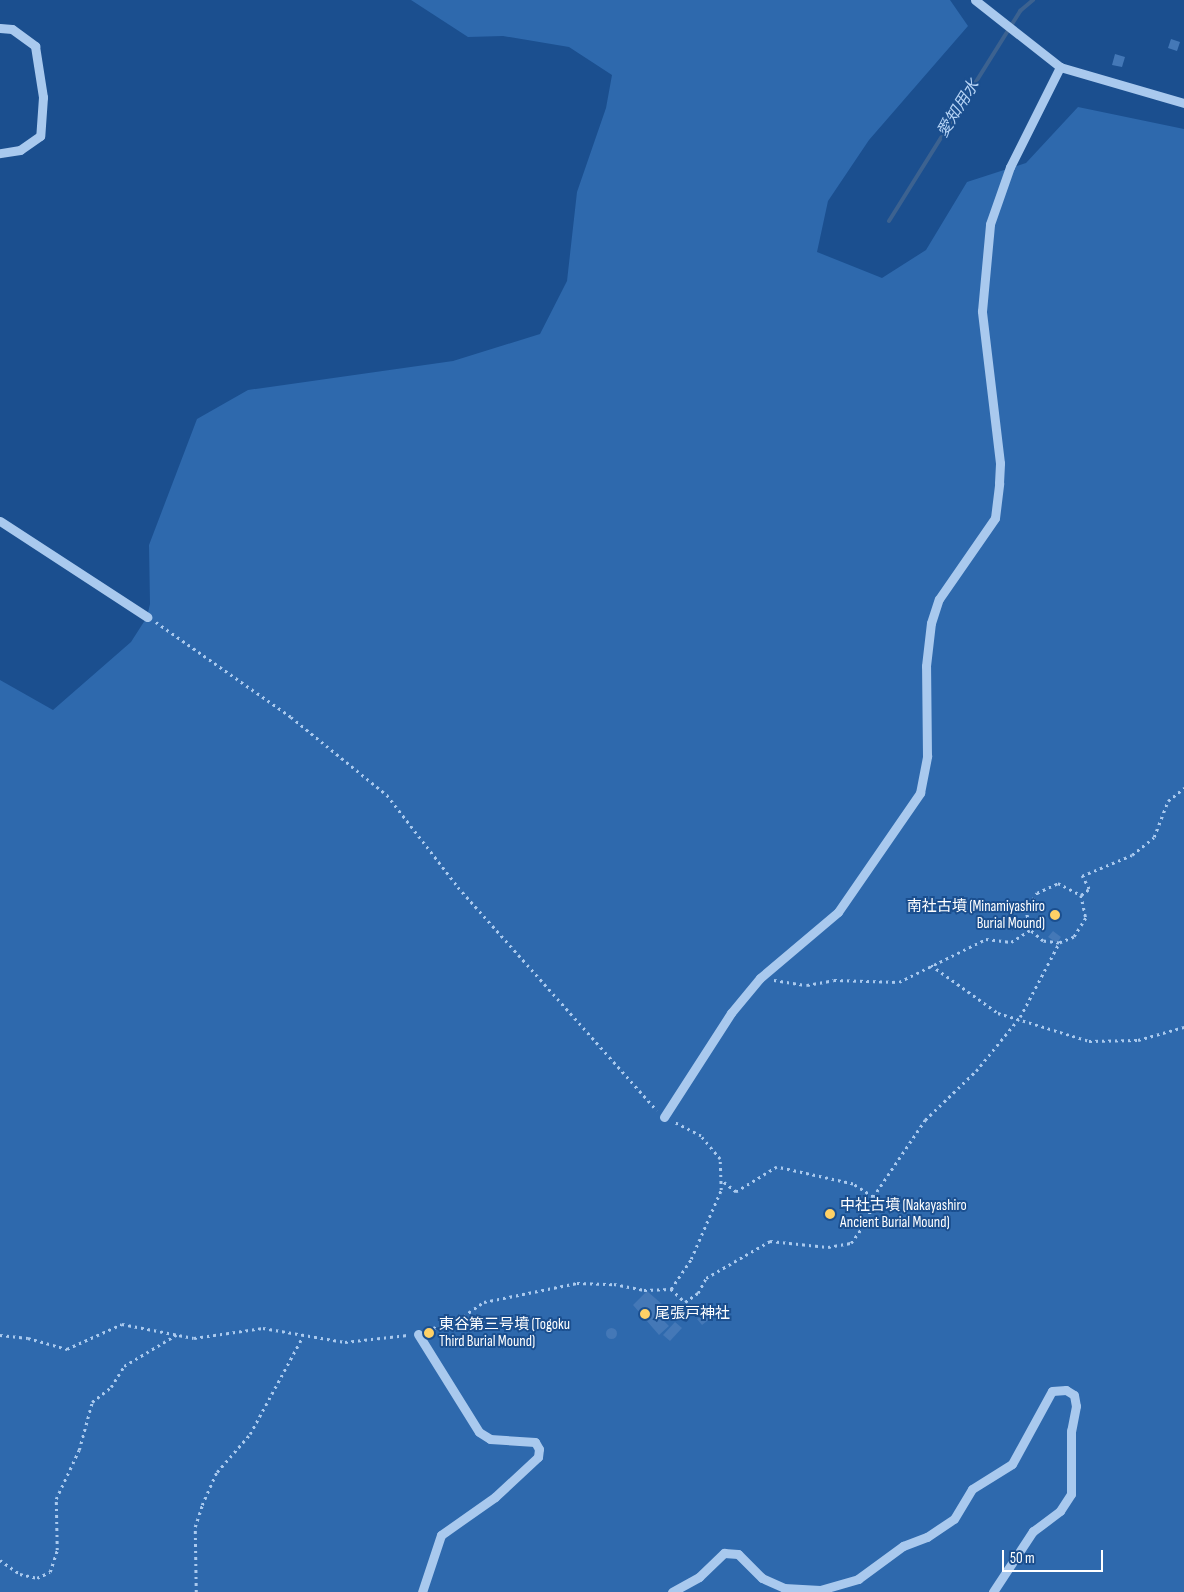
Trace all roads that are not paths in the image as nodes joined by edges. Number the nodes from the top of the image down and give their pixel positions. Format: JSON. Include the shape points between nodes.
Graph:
{"nodes":[{"id":1,"x":975,"y":0,"type":"edge"},
{"id":2,"x":0,"y":28,"type":"edge"},
{"id":3,"x":1060,"y":67,"type":"junction"},
{"id":4,"x":1184,"y":103,"type":"edge"},
{"id":5,"x":0,"y":153,"type":"edge"},
{"id":6,"x":0,"y":521,"type":"edge"},
{"id":7,"x":147,"y":617,"type":"road end"},
{"id":8,"x":664,"y":1117,"type":"road end"},
{"id":9,"x":418,"y":1334,"type":"road end"},
{"id":10,"x":422,"y":1592,"type":"edge"},
{"id":11,"x":672,"y":1592,"type":"edge"},
{"id":12,"x":993,"y":1592,"type":"edge"}],
"edges":[{"from":1,"to":3,"type":"street"},
{"from":2,"to":5,"type":"street","via":[[12,29],[35,46],[42,97],[40,136],[20,150]]},
{"from":3,"to":4,"type":"street"},
{"from":3,"to":8,"type":"street","via":[[1010,168],[990,224],[982,311],[1000,463],[999,483],[994,518],[939,599],[931,623],[926,666],[926,756],[920,793],[838,912],[760,978],[731,1013]]},
{"from":6,"to":7,"type":"street"},
{"from":9,"to":10,"type":"street","via":[[479,1432],[490,1439],[535,1442],[539,1449],[538,1457],[495,1497],[441,1535]]},
{"from":11,"to":12,"type":"street","via":[[699,1577],[724,1553],[738,1554],[762,1578],[784,1588],[820,1590],[858,1579],[903,1546],[927,1538],[954,1519],[972,1489],[1012,1464],[1052,1391],[1066,1390],[1074,1395],[1076,1406],[1070,1446],[1072,1494],[1060,1512],[1033,1531]]}]}
